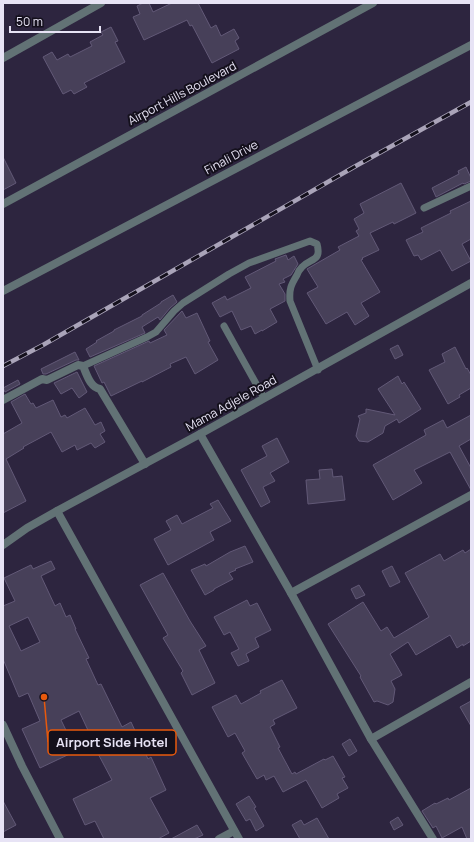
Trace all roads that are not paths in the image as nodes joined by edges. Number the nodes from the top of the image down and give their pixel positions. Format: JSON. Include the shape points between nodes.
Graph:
{"nodes":[{"id":1,"x":101,"y":3,"type":"edge"},
{"id":2,"x":373,"y":3,"type":"edge"},
{"id":3,"x":471,"y":45,"type":"edge"},
{"id":4,"x":3,"y":58,"type":"edge"},
{"id":5,"x":471,"y":186,"type":"edge"},
{"id":6,"x":3,"y":204,"type":"edge"},
{"id":7,"x":424,"y":208,"type":"dead end"},
{"id":8,"x":471,"y":283,"type":"edge"},
{"id":9,"x":3,"y":291,"type":"edge"},
{"id":10,"x":224,"y":326,"type":"dead end"},
{"id":11,"x":82,"y":366,"type":"junction"},
{"id":12,"x":318,"y":370,"type":"junction"},
{"id":13,"x":264,"y":398,"type":"junction"},
{"id":14,"x":3,"y":400,"type":"edge"},
{"id":15,"x":200,"y":434,"type":"junction"},
{"id":16,"x":145,"y":464,"type":"junction"},
{"id":17,"x":471,"y":495,"type":"edge"},
{"id":18,"x":57,"y":511,"type":"junction"},
{"id":19,"x":3,"y":545,"type":"edge"},
{"id":20,"x":291,"y":593,"type":"junction"},
{"id":21,"x":471,"y":682,"type":"edge"},
{"id":22,"x":3,"y":726,"type":"edge"},
{"id":23,"x":371,"y":739,"type":"junction"},
{"id":24,"x":234,"y":831,"type":"junction"},
{"id":25,"x":60,"y":839,"type":"edge"},
{"id":26,"x":219,"y":839,"type":"edge"},
{"id":27,"x":239,"y":839,"type":"edge"},
{"id":28,"x":433,"y":839,"type":"edge"}],
"edges":[{"from":1,"to":4,"type":"street"},
{"from":2,"to":6,"type":"street","name":"Airport Hills Boulevard"},
{"from":3,"to":9,"type":"street","name":"Finali Drive"},
{"from":5,"to":7,"type":"lane"},
{"from":8,"to":12,"type":"street","name":"Mama Adjele Road"},
{"from":10,"to":13,"type":"lane"},
{"from":11,"to":12,"type":"lane","via":[[156,332],[183,303],[240,267],[310,241],[317,244],[317,257],[302,266],[289,292],[290,301]]},
{"from":11,"to":14,"type":"street","via":[[78,365],[47,380],[42,379]]},
{"from":11,"to":16,"type":"street","via":[[90,382],[100,389]]},
{"from":12,"to":13,"type":"street","name":"Mama Adjele Road"},
{"from":13,"to":15,"type":"street","name":"Mama Adjele Road"},
{"from":15,"to":16,"type":"street","name":"Mama Adjele Road"},
{"from":15,"to":20,"type":"street"},
{"from":16,"to":18,"type":"street","name":"Mama Adjele Road"},
{"from":17,"to":20,"type":"street"},
{"from":18,"to":19,"type":"street","name":"Mama Adjele Road"},
{"from":18,"to":24,"type":"street"},
{"from":20,"to":23,"type":"street"},
{"from":21,"to":23,"type":"street"},
{"from":22,"to":25,"type":"street"},
{"from":23,"to":28,"type":"street"},
{"from":24,"to":26,"type":"street"},
{"from":24,"to":27,"type":"street"}]}
